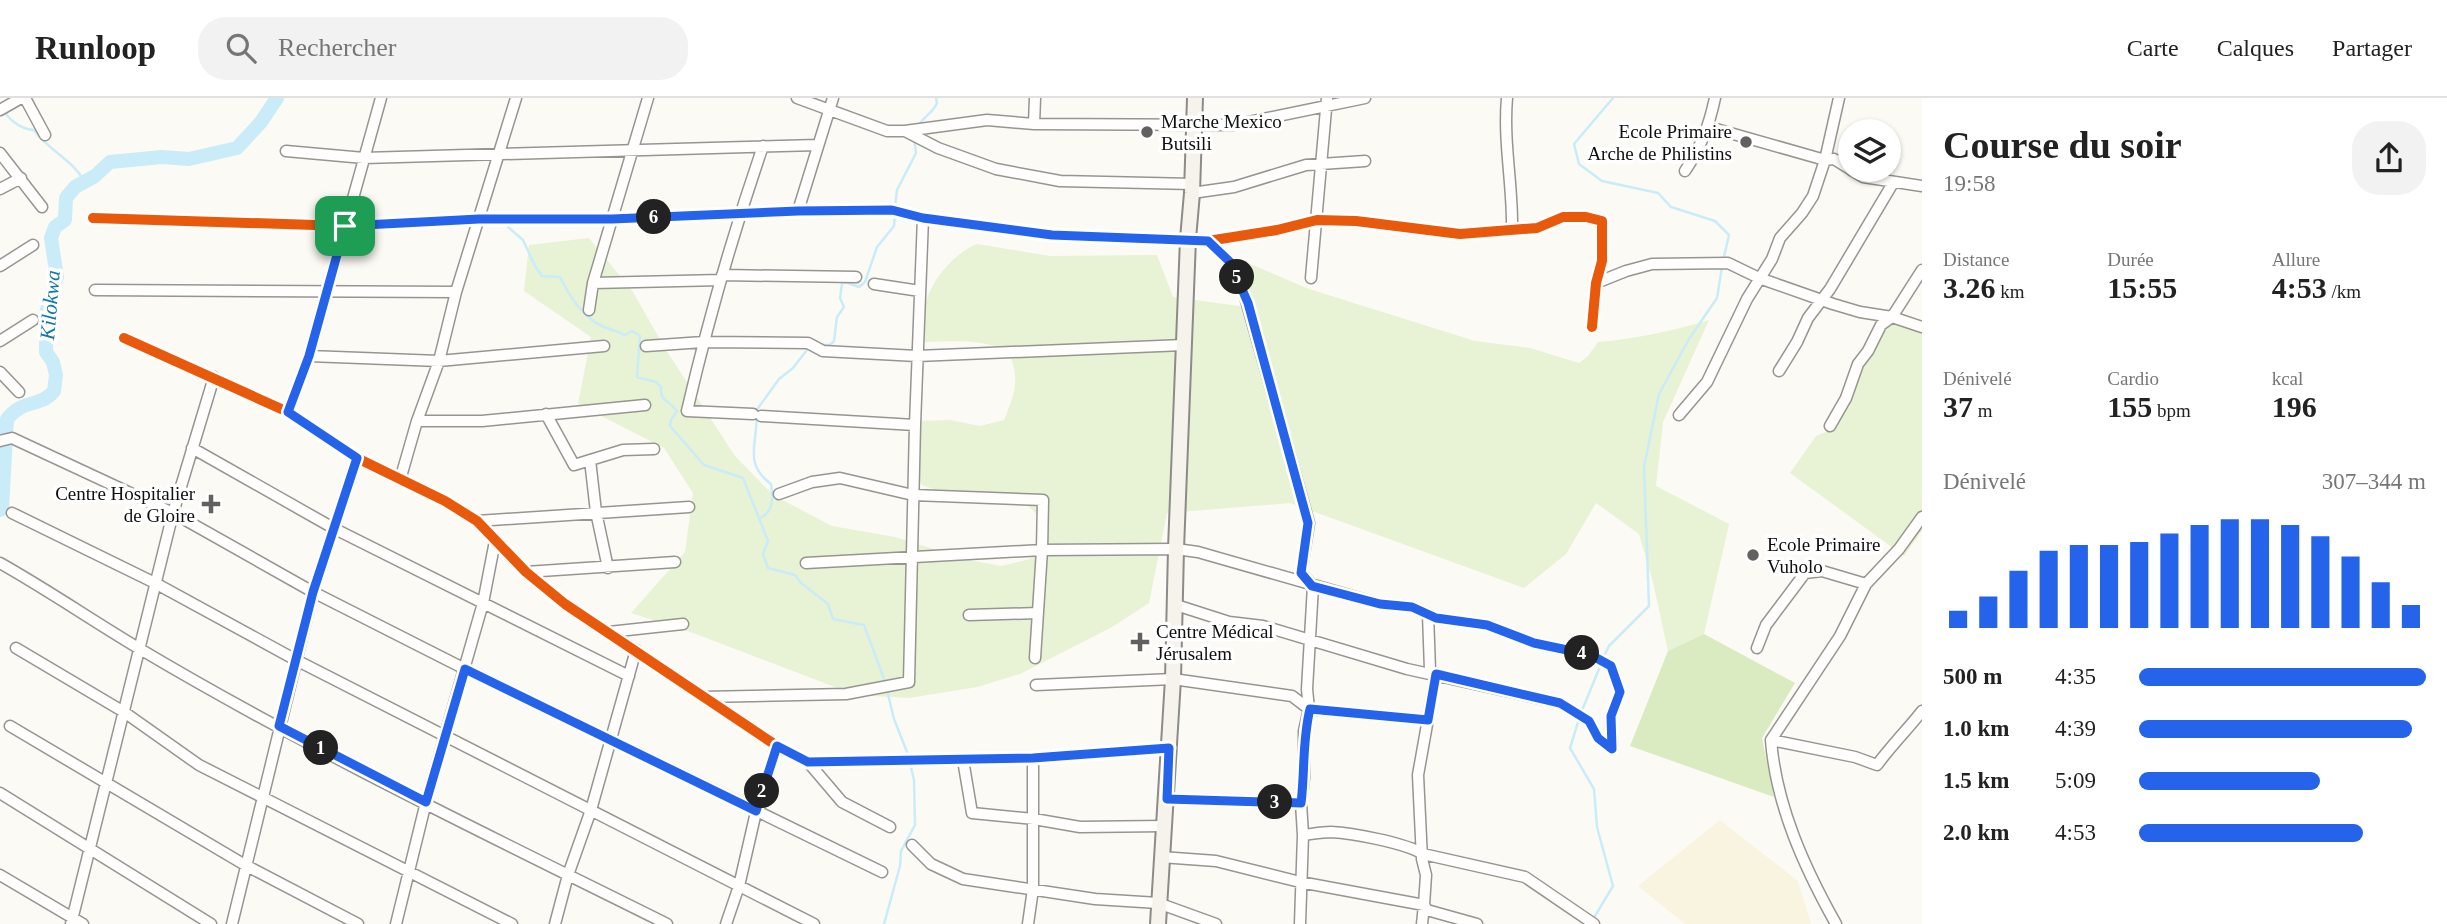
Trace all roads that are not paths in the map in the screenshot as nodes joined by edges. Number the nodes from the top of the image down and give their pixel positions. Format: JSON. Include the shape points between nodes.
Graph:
{"nodes":[{"id":1,"x":23,"y":98,"type":"edge"},
{"id":2,"x":381,"y":98,"type":"edge"},
{"id":3,"x":516,"y":98,"type":"edge"},
{"id":4,"x":648,"y":98,"type":"edge"},
{"id":5,"x":797,"y":98,"type":"edge"},
{"id":6,"x":1035,"y":98,"type":"edge"},
{"id":7,"x":1195,"y":98,"type":"edge"},
{"id":8,"x":1365,"y":98,"type":"edge"},
{"id":9,"x":1507,"y":98,"type":"edge"},
{"id":10,"x":1715,"y":98,"type":"edge"},
{"id":11,"x":1839,"y":98,"type":"edge"},
{"id":12,"x":1327,"y":102,"type":"edge"},
{"id":13,"x":831,"y":103,"type":"edge"},
{"id":14,"x":2,"y":109,"type":"edge"},
{"id":15,"x":1034,"y":124,"type":"junction"},
{"id":16,"x":1195,"y":126,"type":"junction"},
{"id":17,"x":1709,"y":127,"type":"junction"},
{"id":18,"x":905,"y":131,"type":"junction"},
{"id":19,"x":45,"y":135,"type":"dead end"},
{"id":20,"x":818,"y":145,"type":"junction"},
{"id":21,"x":763,"y":146,"type":"junction"},
{"id":22,"x":633,"y":150,"type":"junction"},
{"id":23,"x":286,"y":151,"type":"dead end"},
{"id":24,"x":0,"y":153,"type":"edge"},
{"id":25,"x":499,"y":154,"type":"junction"},
{"id":26,"x":364,"y":158,"type":"junction"},
{"id":27,"x":1825,"y":160,"type":"junction"},
{"id":28,"x":1365,"y":161,"type":"dead end"},
{"id":29,"x":1322,"y":162,"type":"junction"},
{"id":30,"x":1838,"y":162,"type":"edge"},
{"id":31,"x":1685,"y":171,"type":"dead end"},
{"id":32,"x":21,"y":178,"type":"junction"},
{"id":33,"x":1888,"y":182,"type":"edge"},
{"id":34,"x":1893,"y":183,"type":"junction"},
{"id":35,"x":1922,"y":186,"type":"edge"},
{"id":36,"x":0,"y":189,"type":"edge"},
{"id":37,"x":1193,"y":189,"type":"junction"},
{"id":38,"x":42,"y":207,"type":"dead end"},
{"id":39,"x":798,"y":211,"type":"junction"},
{"id":40,"x":740,"y":213,"type":"junction"},
{"id":41,"x":93,"y":218,"type":"dead end"},
{"id":42,"x":923,"y":218,"type":"junction"},
{"id":43,"x":479,"y":219,"type":"junction"},
{"id":44,"x":612,"y":219,"type":"junction"},
{"id":45,"x":1317,"y":220,"type":"junction"},
{"id":46,"x":345,"y":226,"type":"junction"},
{"id":47,"x":1512,"y":230,"type":"junction"},
{"id":48,"x":1188,"y":239,"type":"junction"},
{"id":49,"x":1208,"y":241,"type":"junction"},
{"id":50,"x":33,"y":245,"type":"dead end"},
{"id":51,"x":0,"y":266,"type":"edge"},
{"id":52,"x":1922,"y":270,"type":"edge"},
{"id":53,"x":722,"y":277,"type":"junction"},
{"id":54,"x":856,"y":277,"type":"dead end"},
{"id":55,"x":1311,"y":278,"type":"dead end"},
{"id":56,"x":1759,"y":278,"type":"junction"},
{"id":57,"x":593,"y":283,"type":"junction"},
{"id":58,"x":1597,"y":283,"type":"junction"},
{"id":59,"x":874,"y":284,"type":"dead end"},
{"id":60,"x":95,"y":290,"type":"dead end"},
{"id":61,"x":920,"y":291,"type":"junction"},
{"id":62,"x":327,"y":292,"type":"junction"},
{"id":63,"x":456,"y":292,"type":"junction"},
{"id":64,"x":1823,"y":300,"type":"junction"},
{"id":65,"x":589,"y":310,"type":"dead end"},
{"id":66,"x":1892,"y":317,"type":"junction"},
{"id":67,"x":33,"y":320,"type":"dead end"},
{"id":68,"x":1592,"y":327,"type":"dead end"},
{"id":69,"x":1922,"y":327,"type":"edge"},
{"id":70,"x":124,"y":338,"type":"dead end"},
{"id":71,"x":0,"y":341,"type":"edge"},
{"id":72,"x":703,"y":342,"type":"junction"},
{"id":73,"x":1184,"y":345,"type":"junction"},
{"id":74,"x":604,"y":346,"type":"dead end"},
{"id":75,"x":646,"y":346,"type":"dead end"},
{"id":76,"x":309,"y":356,"type":"junction"},
{"id":77,"x":917,"y":356,"type":"junction"},
{"id":78,"x":439,"y":361,"type":"junction"},
{"id":79,"x":1779,"y":371,"type":"dead end"},
{"id":80,"x":0,"y":372,"type":"edge"},
{"id":81,"x":214,"y":377,"type":"junction"},
{"id":82,"x":19,"y":392,"type":"dead end"},
{"id":83,"x":645,"y":405,"type":"dead end"},
{"id":84,"x":288,"y":412,"type":"junction"},
{"id":85,"x":546,"y":414,"type":"junction"},
{"id":86,"x":1679,"y":415,"type":"dead end"},
{"id":87,"x":417,"y":421,"type":"junction"},
{"id":88,"x":915,"y":425,"type":"junction"},
{"id":89,"x":1830,"y":426,"type":"dead end"},
{"id":90,"x":0,"y":441,"type":"edge"},
{"id":91,"x":192,"y":448,"type":"junction"},
{"id":92,"x":654,"y":449,"type":"dead end"},
{"id":93,"x":357,"y":458,"type":"junction"},
{"id":94,"x":590,"y":460,"type":"junction"},
{"id":95,"x":400,"y":480,"type":"junction"},
{"id":96,"x":779,"y":494,"type":"dead end"},
{"id":97,"x":913,"y":495,"type":"junction"},
{"id":98,"x":689,"y":507,"type":"dead end"},
{"id":99,"x":596,"y":512,"type":"junction"},
{"id":100,"x":12,"y":513,"type":"dead end"},
{"id":101,"x":173,"y":513,"type":"junction"},
{"id":102,"x":1922,"y":517,"type":"edge"},
{"id":103,"x":477,"y":521,"type":"junction"},
{"id":104,"x":335,"y":529,"type":"junction"},
{"id":105,"x":495,"y":541,"type":"junction"},
{"id":106,"x":1176,"y":549,"type":"junction"},
{"id":107,"x":1042,"y":550,"type":"junction"},
{"id":108,"x":912,"y":556,"type":"junction"},
{"id":109,"x":675,"y":562,"type":"dead end"},
{"id":110,"x":0,"y":563,"type":"edge"},
{"id":111,"x":806,"y":563,"type":"dead end"},
{"id":112,"x":608,"y":568,"type":"junction"},
{"id":113,"x":526,"y":572,"type":"junction"},
{"id":114,"x":155,"y":583,"type":"junction"},
{"id":115,"x":1866,"y":584,"type":"junction"},
{"id":116,"x":1312,"y":586,"type":"junction"},
{"id":117,"x":313,"y":592,"type":"junction"},
{"id":118,"x":484,"y":603,"type":"junction"},
{"id":119,"x":1176,"y":605,"type":"junction"},
{"id":120,"x":1038,"y":613,"type":"junction"},
{"id":121,"x":1428,"y":614,"type":"junction"},
{"id":122,"x":969,"y":615,"type":"dead end"},
{"id":123,"x":684,"y":624,"type":"dead end"},
{"id":124,"x":608,"y":632,"type":"junction"},
{"id":125,"x":1310,"y":641,"type":"junction"},
{"id":126,"x":16,"y":648,"type":"dead end"},
{"id":127,"x":139,"y":648,"type":"junction"},
{"id":128,"x":1757,"y":648,"type":"dead end"},
{"id":129,"x":636,"y":650,"type":"junction"},
{"id":130,"x":1035,"y":659,"type":"dead end"},
{"id":131,"x":296,"y":660,"type":"junction"},
{"id":132,"x":465,"y":669,"type":"junction"},
{"id":133,"x":1436,"y":674,"type":"junction"},
{"id":134,"x":629,"y":676,"type":"junction"},
{"id":135,"x":1173,"y":679,"type":"junction"},
{"id":136,"x":1036,"y":685,"type":"dead end"},
{"id":137,"x":703,"y":697,"type":"junction"},
{"id":138,"x":1310,"y":709,"type":"junction"},
{"id":139,"x":1922,"y":711,"type":"edge"},
{"id":140,"x":124,"y":712,"type":"junction"},
{"id":141,"x":1428,"y":720,"type":"junction"},
{"id":142,"x":10,"y":726,"type":"dead end"},
{"id":143,"x":279,"y":726,"type":"junction"},
{"id":144,"x":445,"y":738,"type":"junction"},
{"id":145,"x":611,"y":740,"type":"junction"},
{"id":146,"x":1771,"y":740,"type":"junction"},
{"id":147,"x":777,"y":746,"type":"junction"},
{"id":148,"x":1169,"y":748,"type":"junction"},
{"id":149,"x":1033,"y":758,"type":"junction"},
{"id":150,"x":963,"y":760,"type":"junction"},
{"id":151,"x":808,"y":762,"type":"junction"},
{"id":152,"x":107,"y":783,"type":"junction"},
{"id":153,"x":0,"y":793,"type":"edge"},
{"id":154,"x":261,"y":798,"type":"junction"},
{"id":155,"x":1167,"y":799,"type":"junction"},
{"id":156,"x":426,"y":802,"type":"junction"},
{"id":157,"x":1301,"y":803,"type":"junction"},
{"id":158,"x":591,"y":810,"type":"junction"},
{"id":159,"x":756,"y":811,"type":"junction"},
{"id":160,"x":1034,"y":819,"type":"junction"},
{"id":161,"x":1164,"y":826,"type":"junction"},
{"id":162,"x":890,"y":827,"type":"dead end"},
{"id":163,"x":1303,"y":835,"type":"junction"},
{"id":164,"x":912,"y":845,"type":"dead end"},
{"id":165,"x":89,"y":848,"type":"junction"},
{"id":166,"x":1423,"y":854,"type":"junction"},
{"id":167,"x":1161,"y":857,"type":"junction"},
{"id":168,"x":245,"y":865,"type":"junction"},
{"id":169,"x":408,"y":872,"type":"junction"},
{"id":170,"x":882,"y":872,"type":"dead end"},
{"id":171,"x":0,"y":875,"type":"edge"},
{"id":172,"x":568,"y":875,"type":"junction"},
{"id":173,"x":1300,"y":882,"type":"junction"},
{"id":174,"x":739,"y":886,"type":"junction"},
{"id":175,"x":1033,"y":889,"type":"junction"},
{"id":176,"x":1158,"y":903,"type":"junction"},
{"id":177,"x":1424,"y":905,"type":"junction"},
{"id":178,"x":72,"y":921,"type":"edge"},
{"id":179,"x":1591,"y":922,"type":"edge"},
{"id":180,"x":83,"y":924,"type":"edge"},
{"id":181,"x":211,"y":924,"type":"edge"},
{"id":182,"x":232,"y":924,"type":"edge"},
{"id":183,"x":358,"y":924,"type":"edge"},
{"id":184,"x":396,"y":924,"type":"edge"},
{"id":185,"x":512,"y":924,"type":"edge"},
{"id":186,"x":555,"y":924,"type":"edge"},
{"id":187,"x":667,"y":924,"type":"edge"},
{"id":188,"x":726,"y":924,"type":"edge"},
{"id":189,"x":814,"y":924,"type":"edge"},
{"id":190,"x":1028,"y":924,"type":"edge"},
{"id":191,"x":1158,"y":924,"type":"edge"},
{"id":192,"x":1216,"y":924,"type":"edge"},
{"id":193,"x":1300,"y":924,"type":"edge"},
{"id":194,"x":1422,"y":924,"type":"edge"},
{"id":195,"x":1477,"y":924,"type":"edge"},
{"id":196,"x":1836,"y":924,"type":"edge"}],
"edges":[{"from":1,"to":14,"type":"street"},
{"from":1,"to":19,"type":"street"},
{"from":2,"to":26,"type":"street"},
{"from":3,"to":25,"type":"street"},
{"from":4,"to":22,"type":"street"},
{"from":5,"to":13,"type":"street"},
{"from":6,"to":15,"type":"street"},
{"from":7,"to":16,"type":"street"},
{"from":8,"to":12,"type":"street"},
{"from":9,"to":47,"type":"street"},
{"from":10,"to":17,"type":"street"},
{"from":11,"to":27,"type":"street"},
{"from":12,"to":16,"type":"street","via":[[1234,125]]},
{"from":12,"to":29,"type":"street"},
{"from":13,"to":18,"type":"street","via":[[887,131]]},
{"from":13,"to":20,"type":"street"},
{"from":15,"to":16,"type":"street"},
{"from":15,"to":18,"type":"street","via":[[987,120]]},
{"from":16,"to":37,"type":"street"},
{"from":17,"to":27,"type":"street"},
{"from":17,"to":31,"type":"street"},
{"from":18,"to":37,"type":"street","via":[[996,169],[1059,181]]},
{"from":20,"to":21,"type":"street"},
{"from":20,"to":39,"type":"street"},
{"from":21,"to":22,"type":"street"},
{"from":21,"to":40,"type":"street"},
{"from":22,"to":25,"type":"street"},
{"from":22,"to":44,"type":"street"},
{"from":23,"to":26,"type":"street"},
{"from":24,"to":32,"type":"street"},
{"from":25,"to":26,"type":"street"},
{"from":25,"to":43,"type":"street"},
{"from":26,"to":46,"type":"street"},
{"from":27,"to":30,"type":"street"},
{"from":27,"to":56,"type":"street","via":[[1813,196],[1780,238]]},
{"from":28,"to":29,"type":"street"},
{"from":29,"to":37,"type":"street","via":[[1234,187]]},
{"from":29,"to":45,"type":"street"},
{"from":32,"to":36,"type":"street"},
{"from":32,"to":38,"type":"street"},
{"from":33,"to":34,"type":"street"},
{"from":34,"to":35,"type":"street"},
{"from":34,"to":64,"type":"street"},
{"from":37,"to":48,"type":"street"},
{"from":39,"to":40,"type":"street"},
{"from":39,"to":42,"type":"street","via":[[895,211]]},
{"from":40,"to":44,"type":"street"},
{"from":40,"to":53,"type":"street"},
{"from":41,"to":46,"type":"street"},
{"from":42,"to":48,"type":"street","via":[[1052,235]]},
{"from":42,"to":61,"type":"street"},
{"from":43,"to":44,"type":"street"},
{"from":43,"to":46,"type":"street"},
{"from":43,"to":63,"type":"street"},
{"from":44,"to":57,"type":"street"},
{"from":45,"to":47,"type":"street","via":[[1460,234]]},
{"from":45,"to":49,"type":"street"},
{"from":45,"to":55,"type":"street"},
{"from":46,"to":62,"type":"street"},
{"from":47,"to":58,"type":"street","via":[[1545,226],[1563,218],[1602,221]]},
{"from":48,"to":49,"type":"street"},
{"from":48,"to":73,"type":"street"},
{"from":49,"to":116,"type":"street","via":[[1230,262],[1248,303],[1308,523],[1301,573]]},
{"from":50,"to":51,"type":"street"},
{"from":52,"to":66,"type":"street"},
{"from":53,"to":54,"type":"street"},
{"from":53,"to":57,"type":"street"},
{"from":53,"to":72,"type":"street"},
{"from":56,"to":58,"type":"street","via":[[1728,263],[1652,264]]},
{"from":56,"to":64,"type":"street"},
{"from":56,"to":86,"type":"street","via":[[1707,382]]},
{"from":57,"to":65,"type":"street"},
{"from":58,"to":68,"type":"street"},
{"from":59,"to":61,"type":"street"},
{"from":60,"to":62,"type":"street"},
{"from":61,"to":77,"type":"street"},
{"from":62,"to":63,"type":"street"},
{"from":62,"to":76,"type":"street"},
{"from":63,"to":78,"type":"street"},
{"from":64,"to":66,"type":"street"},
{"from":64,"to":79,"type":"street"},
{"from":66,"to":69,"type":"street"},
{"from":66,"to":89,"type":"street","via":[[1881,325],[1858,364]]},
{"from":67,"to":71,"type":"street"},
{"from":70,"to":81,"type":"street"},
{"from":72,"to":75,"type":"street"},
{"from":72,"to":77,"type":"street","via":[[810,344],[823,351]]},
{"from":72,"to":88,"type":"street","via":[[687,411]]},
{"from":73,"to":77,"type":"street"},
{"from":73,"to":106,"type":"street"},
{"from":74,"to":78,"type":"street"},
{"from":76,"to":78,"type":"street"},
{"from":76,"to":84,"type":"street"},
{"from":77,"to":88,"type":"street"},
{"from":78,"to":87,"type":"street"},
{"from":80,"to":82,"type":"street"},
{"from":81,"to":84,"type":"street"},
{"from":81,"to":91,"type":"street"},
{"from":83,"to":85,"type":"street"},
{"from":84,"to":93,"type":"street"},
{"from":85,"to":87,"type":"street","via":[[482,421]]},
{"from":85,"to":94,"type":"street","via":[[574,465]]},
{"from":87,"to":95,"type":"street"},
{"from":88,"to":97,"type":"street"},
{"from":90,"to":101,"type":"street","via":[[12,438]]},
{"from":91,"to":101,"type":"street"},
{"from":91,"to":104,"type":"street"},
{"from":92,"to":94,"type":"street","via":[[623,450]]},
{"from":93,"to":95,"type":"street"},
{"from":93,"to":104,"type":"street"},
{"from":94,"to":99,"type":"street"},
{"from":95,"to":103,"type":"street"},
{"from":96,"to":97,"type":"street","via":[[840,478]]},
{"from":97,"to":107,"type":"street","via":[[1043,500]]},
{"from":97,"to":108,"type":"street"},
{"from":98,"to":99,"type":"street"},
{"from":99,"to":103,"type":"street"},
{"from":99,"to":112,"type":"street"},
{"from":100,"to":114,"type":"street"},
{"from":101,"to":114,"type":"street"},
{"from":101,"to":117,"type":"street"},
{"from":102,"to":115,"type":"street"},
{"from":103,"to":105,"type":"street"},
{"from":104,"to":117,"type":"street"},
{"from":104,"to":118,"type":"street"},
{"from":105,"to":113,"type":"street"},
{"from":105,"to":118,"type":"street"},
{"from":106,"to":107,"type":"street"},
{"from":106,"to":116,"type":"street"},
{"from":106,"to":119,"type":"street"},
{"from":107,"to":108,"type":"street"},
{"from":107,"to":120,"type":"street"},
{"from":108,"to":111,"type":"street"},
{"from":108,"to":137,"type":"street","via":[[909,682],[846,694]]},
{"from":109,"to":112,"type":"street"},
{"from":110,"to":127,"type":"street"},
{"from":112,"to":113,"type":"street"},
{"from":113,"to":124,"type":"street"},
{"from":114,"to":127,"type":"street"},
{"from":114,"to":131,"type":"street"},
{"from":115,"to":128,"type":"street","via":[[1822,571],[1805,573],[1766,625]]},
{"from":115,"to":146,"type":"street","via":[[1840,636]]},
{"from":116,"to":121,"type":"street"},
{"from":116,"to":125,"type":"street"},
{"from":117,"to":131,"type":"street"},
{"from":117,"to":132,"type":"street"},
{"from":118,"to":132,"type":"street"},
{"from":118,"to":134,"type":"street"},
{"from":119,"to":125,"type":"street"},
{"from":119,"to":135,"type":"street"},
{"from":120,"to":122,"type":"street"},
{"from":120,"to":130,"type":"street"},
{"from":121,"to":133,"type":"street","via":[[1430,670]]},
{"from":121,"to":133,"type":"street","via":[[1450,622],[1487,625],[1534,643],[1591,655],[1611,666],[1620,692],[1611,716],[1612,749],[1598,738],[1589,721],[1560,703]]},
{"from":123,"to":124,"type":"street"},
{"from":124,"to":129,"type":"street"},
{"from":125,"to":133,"type":"street"},
{"from":125,"to":138,"type":"street"},
{"from":126,"to":140,"type":"street"},
{"from":127,"to":140,"type":"street"},
{"from":127,"to":143,"type":"street"},
{"from":129,"to":134,"type":"street"},
{"from":129,"to":137,"type":"street"},
{"from":131,"to":143,"type":"street"},
{"from":131,"to":144,"type":"street"},
{"from":132,"to":144,"type":"street"},
{"from":132,"to":145,"type":"street"},
{"from":133,"to":141,"type":"street"},
{"from":134,"to":145,"type":"street"},
{"from":135,"to":136,"type":"street"},
{"from":135,"to":138,"type":"street","via":[[1292,696]]},
{"from":135,"to":148,"type":"street"},
{"from":137,"to":147,"type":"street"},
{"from":138,"to":141,"type":"street"},
{"from":138,"to":157,"type":"street","via":[[1304,731]]},
{"from":139,"to":146,"type":"street","via":[[1877,765]]},
{"from":140,"to":152,"type":"street"},
{"from":140,"to":154,"type":"street","via":[[199,765]]},
{"from":141,"to":166,"type":"street","via":[[1418,775]]},
{"from":142,"to":152,"type":"street"},
{"from":143,"to":154,"type":"street"},
{"from":143,"to":156,"type":"street"},
{"from":144,"to":156,"type":"street"},
{"from":144,"to":158,"type":"street"},
{"from":145,"to":158,"type":"street"},
{"from":145,"to":159,"type":"street"},
{"from":146,"to":196,"type":"street","via":[[1790,829]]},
{"from":147,"to":151,"type":"street"},
{"from":147,"to":159,"type":"street"},
{"from":148,"to":149,"type":"street"},
{"from":148,"to":155,"type":"street"},
{"from":149,"to":150,"type":"street"},
{"from":149,"to":160,"type":"street"},
{"from":150,"to":151,"type":"street"},
{"from":150,"to":160,"type":"street","via":[[972,813]]},
{"from":151,"to":162,"type":"street","via":[[842,802]]},
{"from":152,"to":165,"type":"street"},
{"from":152,"to":168,"type":"street"},
{"from":153,"to":165,"type":"street"},
{"from":154,"to":168,"type":"street"},
{"from":154,"to":169,"type":"street"},
{"from":155,"to":157,"type":"street"},
{"from":155,"to":161,"type":"street"},
{"from":156,"to":169,"type":"street"},
{"from":156,"to":172,"type":"street"},
{"from":157,"to":163,"type":"street"},
{"from":158,"to":172,"type":"street"},
{"from":158,"to":174,"type":"street"},
{"from":159,"to":170,"type":"street"},
{"from":159,"to":174,"type":"street"},
{"from":160,"to":161,"type":"street","via":[[1080,827]]},
{"from":160,"to":175,"type":"street"},
{"from":161,"to":167,"type":"street"},
{"from":163,"to":166,"type":"street","via":[[1353,834]]},
{"from":163,"to":173,"type":"street"},
{"from":164,"to":175,"type":"street","via":[[931,864],[963,879]]},
{"from":165,"to":178,"type":"street"},
{"from":165,"to":181,"type":"street"},
{"from":166,"to":177,"type":"street"},
{"from":166,"to":179,"type":"street","via":[[1525,877]]},
{"from":167,"to":173,"type":"street","via":[[1216,861]]},
{"from":167,"to":176,"type":"street"},
{"from":168,"to":182,"type":"street"},
{"from":168,"to":183,"type":"street"},
{"from":169,"to":184,"type":"street"},
{"from":169,"to":185,"type":"street"},
{"from":171,"to":178,"type":"street"},
{"from":172,"to":186,"type":"street"},
{"from":172,"to":187,"type":"street"},
{"from":173,"to":177,"type":"street"},
{"from":173,"to":193,"type":"street"},
{"from":174,"to":188,"type":"street"},
{"from":174,"to":189,"type":"street"},
{"from":175,"to":176,"type":"street"},
{"from":175,"to":190,"type":"street"},
{"from":176,"to":191,"type":"street"},
{"from":176,"to":192,"type":"street"},
{"from":177,"to":194,"type":"street"},
{"from":177,"to":195,"type":"street","via":[[1427,910]]},
{"from":178,"to":180,"type":"street"}]}
